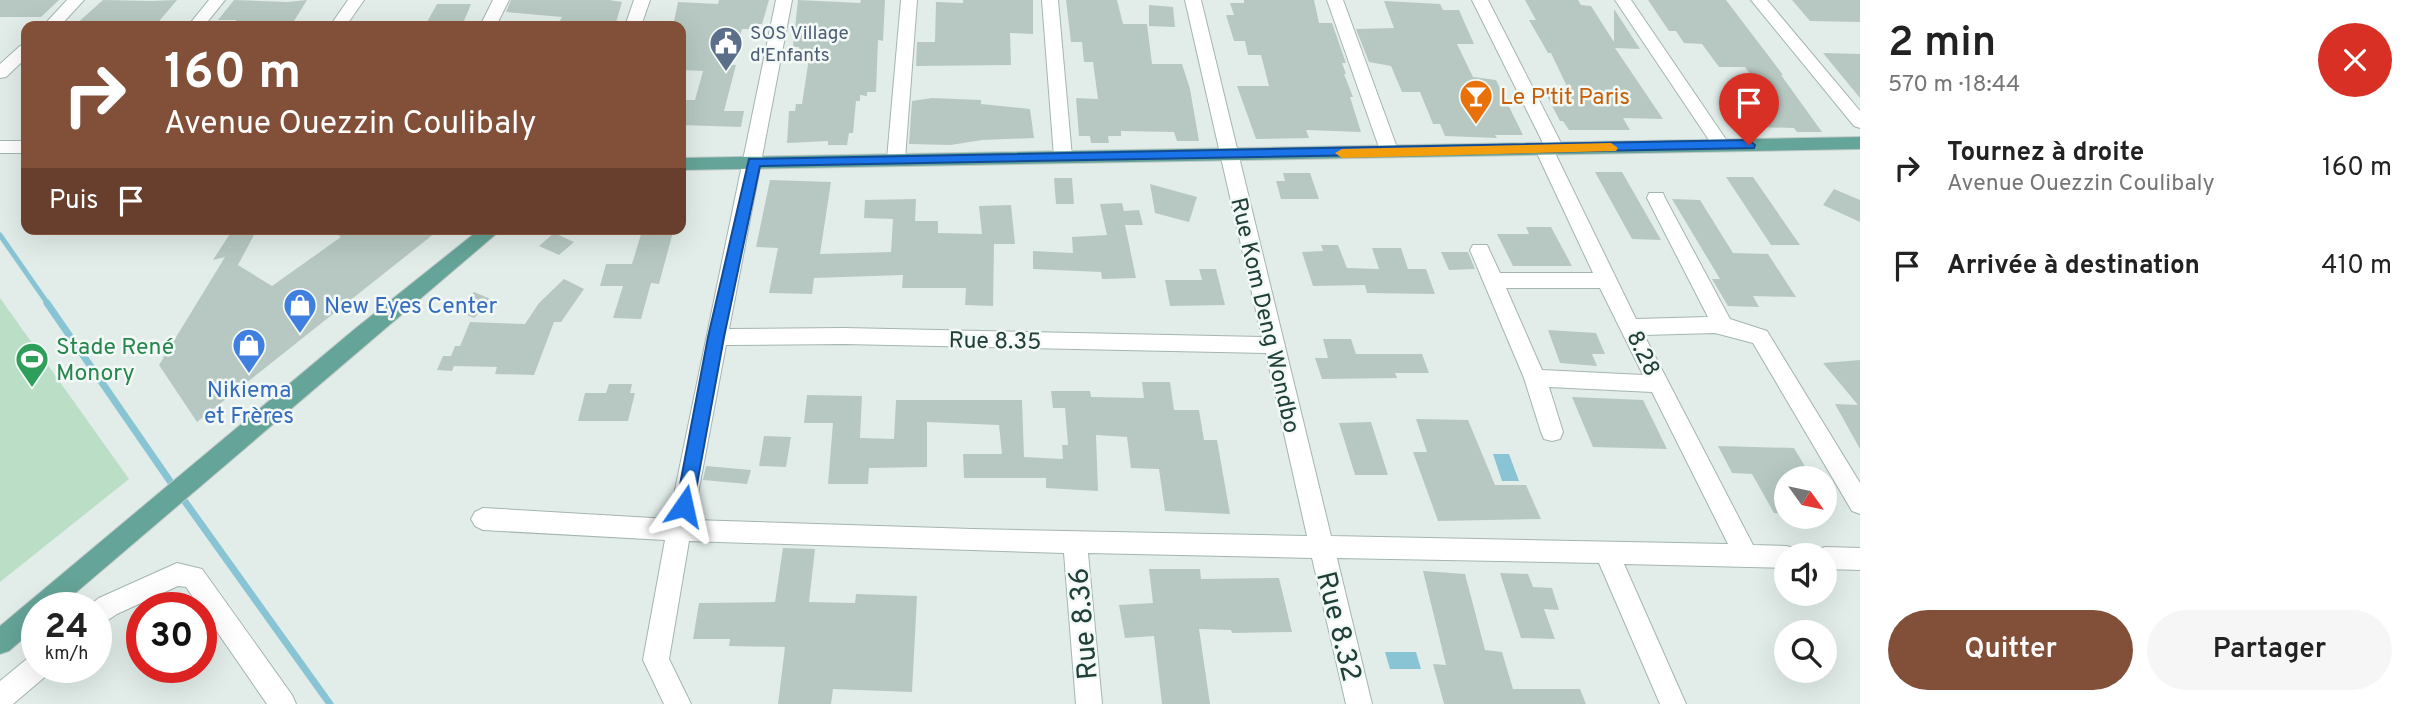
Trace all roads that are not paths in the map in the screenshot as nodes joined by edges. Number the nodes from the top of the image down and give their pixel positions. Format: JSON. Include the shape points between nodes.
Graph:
{"nodes":[{"id":1,"x":76,"y":0,"type":"edge"},
{"id":2,"x":217,"y":0,"type":"edge"},
{"id":3,"x":356,"y":0,"type":"edge"},
{"id":4,"x":501,"y":0,"type":"edge"},
{"id":5,"x":642,"y":0,"type":"edge"},
{"id":6,"x":784,"y":0,"type":"edge"},
{"id":7,"x":909,"y":0,"type":"edge"},
{"id":8,"x":1051,"y":0,"type":"edge"},
{"id":9,"x":1193,"y":0,"type":"edge"},
{"id":10,"x":1335,"y":0,"type":"edge"},
{"id":11,"x":1480,"y":0,"type":"edge"},
{"id":12,"x":1623,"y":0,"type":"edge"},
{"id":13,"x":1759,"y":0,"type":"edge"},
{"id":14,"x":56,"y":21,"type":"edge"},
{"id":15,"x":200,"y":21,"type":"edge"},
{"id":16,"x":341,"y":21,"type":"edge"},
{"id":17,"x":490,"y":21,"type":"edge"},
{"id":18,"x":635,"y":21,"type":"edge"},
{"id":19,"x":21,"y":54,"type":"edge"},
{"id":20,"x":0,"y":73,"type":"edge"},
{"id":21,"x":1860,"y":122,"type":"edge"},
{"id":22,"x":1860,"y":143,"type":"edge"},
{"id":23,"x":1721,"y":145,"type":"junction"},
{"id":24,"x":0,"y":147,"type":"edge"},
{"id":25,"x":21,"y":147,"type":"edge"},
{"id":26,"x":1549,"y":149,"type":"junction"},
{"id":27,"x":1390,"y":153,"type":"junction"},
{"id":28,"x":1227,"y":154,"type":"junction"},
{"id":29,"x":1063,"y":157,"type":"junction"},
{"id":30,"x":897,"y":159,"type":"junction"},
{"id":31,"x":754,"y":162,"type":"junction"},
{"id":32,"x":686,"y":164,"type":"edge"},
{"id":33,"x":1656,"y":198,"type":"dead end"},
{"id":34,"x":486,"y":235,"type":"edge"},
{"id":35,"x":1480,"y":250,"type":"dead end"},
{"id":36,"x":1493,"y":280,"type":"junction"},
{"id":37,"x":1606,"y":281,"type":"junction"},
{"id":38,"x":1723,"y":326,"type":"junction"},
{"id":39,"x":1632,"y":327,"type":"junction"},
{"id":40,"x":716,"y":337,"type":"junction"},
{"id":41,"x":1274,"y":345,"type":"junction"},
{"id":42,"x":1535,"y":378,"type":"junction"},
{"id":43,"x":1659,"y":384,"type":"junction"},
{"id":44,"x":1552,"y":432,"type":"dead end"},
{"id":45,"x":1860,"y":504,"type":"edge"},
{"id":46,"x":483,"y":519,"type":"dead end"},
{"id":47,"x":680,"y":530,"type":"junction"},
{"id":48,"x":1074,"y":543,"type":"junction"},
{"id":49,"x":1320,"y":548,"type":"junction"},
{"id":50,"x":1606,"y":551,"type":"junction"},
{"id":51,"x":1746,"y":556,"type":"junction"},
{"id":52,"x":1774,"y":557,"type":"edge"},
{"id":53,"x":1837,"y":558,"type":"edge"},
{"id":54,"x":1860,"y":559,"type":"edge"},
{"id":55,"x":58,"y":592,"type":"edge"},
{"id":56,"x":112,"y":604,"type":"edge"},
{"id":57,"x":21,"y":624,"type":"edge"},
{"id":58,"x":0,"y":642,"type":"edge"},
{"id":59,"x":21,"y":680,"type":"edge"},
{"id":60,"x":0,"y":698,"type":"edge"},
{"id":61,"x":283,"y":704,"type":"edge"},
{"id":62,"x":678,"y":704,"type":"edge"},
{"id":63,"x":1089,"y":704,"type":"edge"},
{"id":64,"x":1359,"y":704,"type":"edge"},
{"id":65,"x":1673,"y":704,"type":"edge"}],
"edges":[{"from":1,"to":14,"type":"street"},
{"from":2,"to":15,"type":"street"},
{"from":3,"to":16,"type":"street"},
{"from":4,"to":17,"type":"street"},
{"from":5,"to":18,"type":"street"},
{"from":6,"to":31,"type":"street"},
{"from":7,"to":30,"type":"street"},
{"from":8,"to":29,"type":"street"},
{"from":9,"to":28,"type":"street","name":"Rue Kom Deng Wondbo"},
{"from":10,"to":27,"type":"street"},
{"from":11,"to":26,"type":"street","name":"8.28"},
{"from":12,"to":23,"type":"street"},
{"from":13,"to":21,"type":"street"},
{"from":19,"to":20,"type":"street"},
{"from":22,"to":23,"type":"main road"},
{"from":23,"to":26,"type":"main road"},
{"from":24,"to":25,"type":"street"},
{"from":26,"to":27,"type":"main road"},
{"from":26,"to":37,"type":"street","name":"8.28"},
{"from":27,"to":28,"type":"main road"},
{"from":28,"to":29,"type":"main road"},
{"from":28,"to":41,"type":"street","name":"Rue Kom Deng Wondbo"},
{"from":29,"to":30,"type":"main road"},
{"from":30,"to":31,"type":"main road"},
{"from":31,"to":32,"type":"main road"},
{"from":31,"to":40,"type":"street"},
{"from":33,"to":38,"type":"street"},
{"from":34,"to":55,"type":"main road"},
{"from":35,"to":36,"type":"street"},
{"from":36,"to":37,"type":"street"},
{"from":36,"to":42,"type":"street"},
{"from":37,"to":39,"type":"street","name":"8.28"},
{"from":38,"to":39,"type":"street"},
{"from":38,"to":45,"type":"street","via":[[1747,329],[1760,337]]},
{"from":39,"to":43,"type":"street","name":"8.28"},
{"from":40,"to":41,"type":"street","name":"Rue 8.35"},
{"from":40,"to":47,"type":"street"},
{"from":41,"to":49,"type":"street","name":"Rue Kom Deng Wondbo"},
{"from":42,"to":43,"type":"street"},
{"from":42,"to":44,"type":"street"},
{"from":43,"to":51,"type":"street","name":"8.28"},
{"from":46,"to":47,"type":"street"},
{"from":47,"to":48,"type":"street"},
{"from":47,"to":62,"type":"street","via":[[656,660]]},
{"from":48,"to":49,"type":"street"},
{"from":48,"to":63,"type":"street","name":"Rue 8.36"},
{"from":49,"to":50,"type":"street"},
{"from":49,"to":64,"type":"street","name":"Rue 8.32"},
{"from":50,"to":51,"type":"street"},
{"from":50,"to":65,"type":"street"},
{"from":51,"to":52,"type":"street"},
{"from":53,"to":54,"type":"street"},
{"from":56,"to":61,"type":"street","via":[[177,574],[193,577]]},
{"from":57,"to":58,"type":"main road"},
{"from":59,"to":60,"type":"street"}]}
